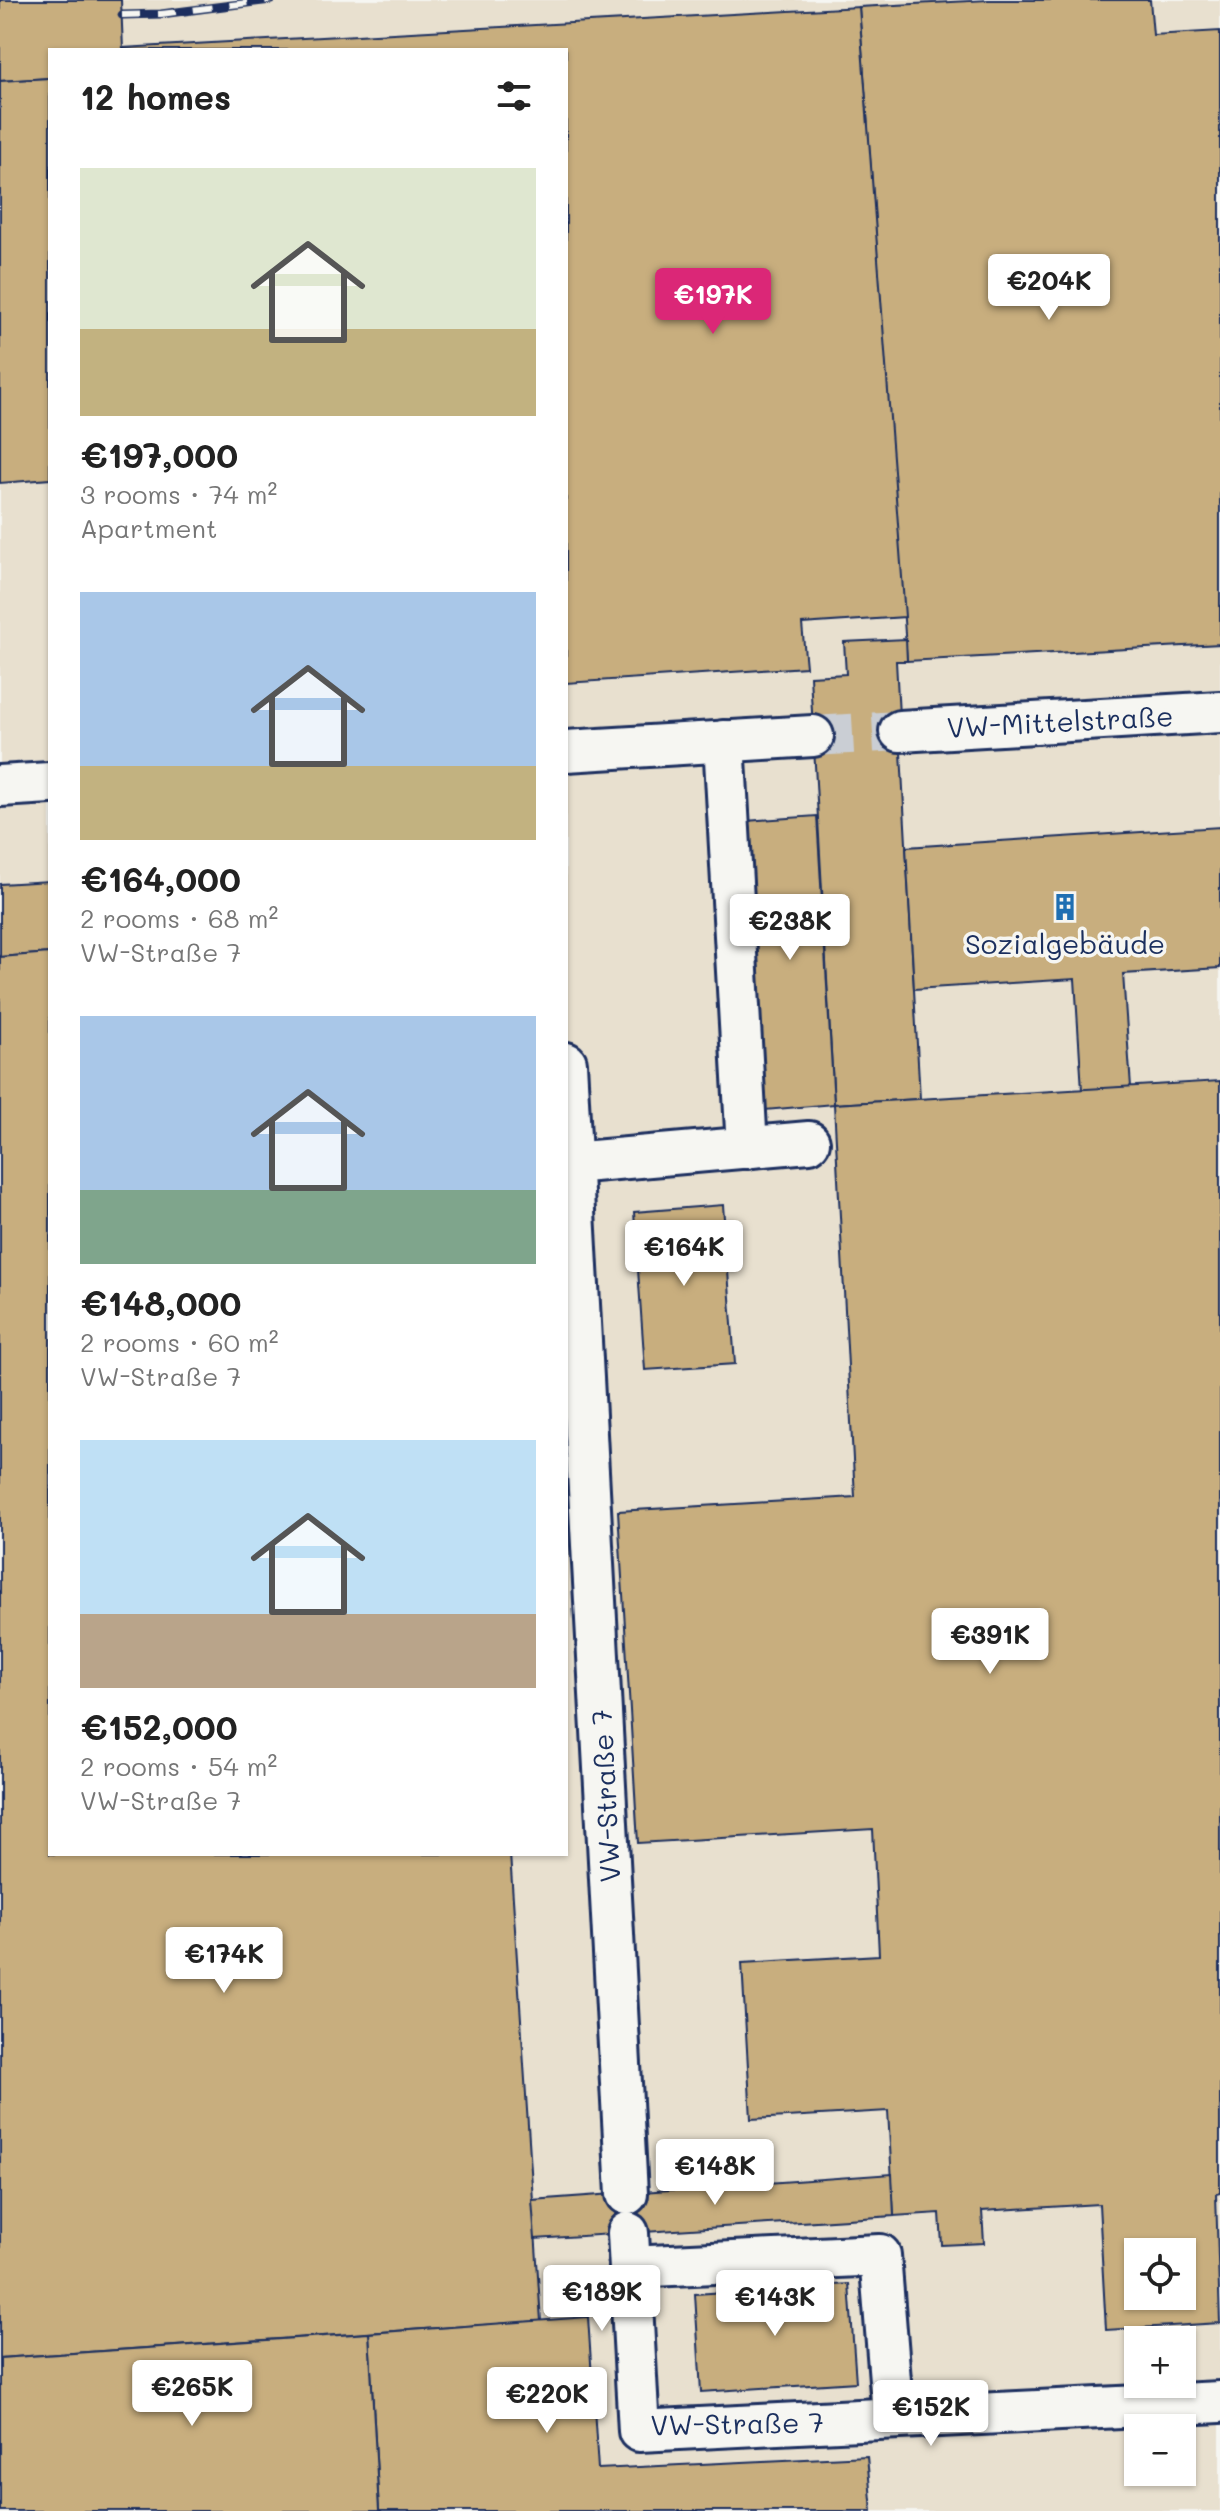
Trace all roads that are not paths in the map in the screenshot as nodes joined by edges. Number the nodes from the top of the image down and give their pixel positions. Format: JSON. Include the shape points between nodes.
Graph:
{"nodes":[{"id":1,"x":1220,"y":712,"type":"edge"},
{"id":2,"x":900,"y":731,"type":"tunnel mouth"},
{"id":3,"x":813,"y":736,"type":"tunnel mouth"},
{"id":4,"x":724,"y":741,"type":"junction"},
{"id":5,"x":568,"y":751,"type":"edge"},
{"id":6,"x":48,"y":783,"type":"edge"},
{"id":7,"x":0,"y":786,"type":"edge"},
{"id":8,"x":568,"y":1103,"type":"edge"},
{"id":9,"x":809,"y":1142,"type":"dead end"},
{"id":10,"x":747,"y":1148,"type":"junction"},
{"id":11,"x":571,"y":1163,"type":"junction"},
{"id":12,"x":628,"y":2231,"type":"junction"},
{"id":13,"x":1220,"y":2402,"type":"edge"},
{"id":14,"x":893,"y":2418,"type":"junction"}],
"edges":[{"from":1,"to":2,"type":"street","name":"VW-Mittelstraße"},
{"from":3,"to":4,"type":"street"},
{"from":4,"to":5,"type":"street"},
{"from":4,"to":10,"type":"street"},
{"from":6,"to":7,"type":"street"},
{"from":8,"to":11,"type":"street","name":"VW-Straße 7"},
{"from":9,"to":10,"type":"street"},
{"from":10,"to":11,"type":"street"},
{"from":11,"to":12,"type":"street","name":"VW-Straße 7"},
{"from":12,"to":14,"type":"street","via":[[880,2255]]},
{"from":12,"to":14,"type":"street","name":"VW-Straße 7","via":[[639,2431]]},
{"from":13,"to":14,"type":"street","name":"VW-Straße 7"}]}
